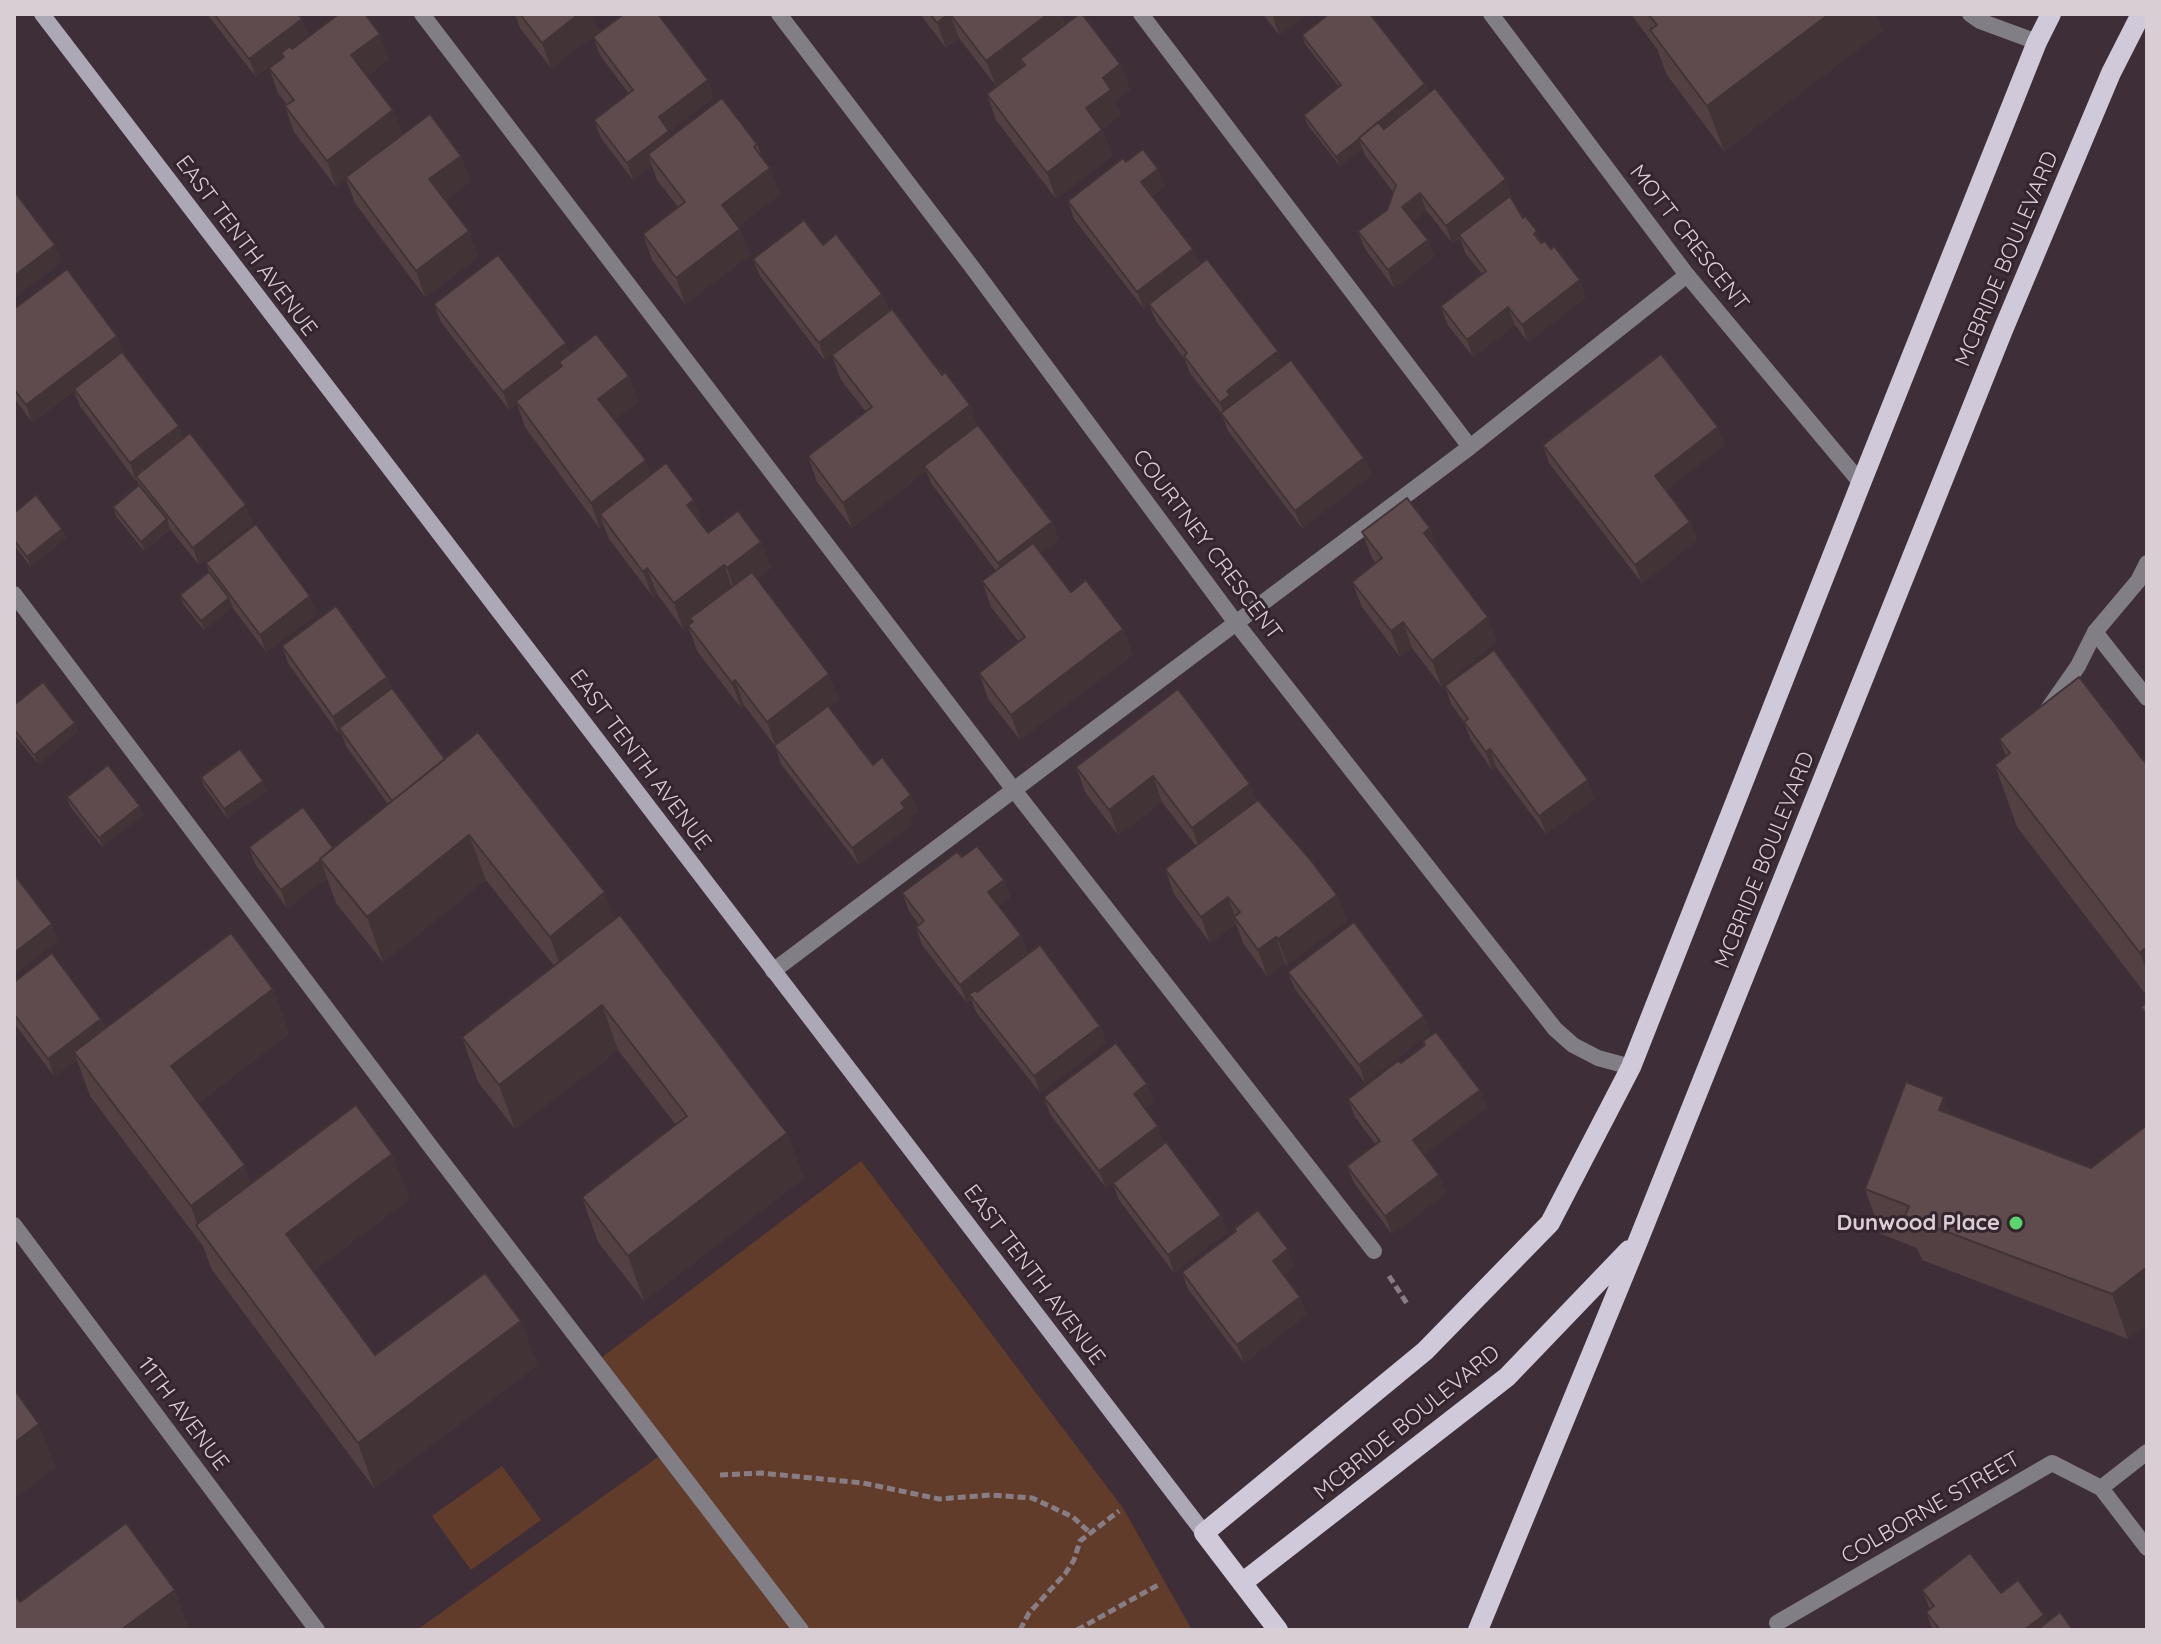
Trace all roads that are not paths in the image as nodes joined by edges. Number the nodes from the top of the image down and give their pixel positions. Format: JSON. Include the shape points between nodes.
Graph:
{"nodes":[{"id":1,"x":42,"y":14,"type":"edge"},
{"id":2,"x":422,"y":14,"type":"edge"},
{"id":3,"x":779,"y":14,"type":"edge"},
{"id":4,"x":1141,"y":14,"type":"edge"},
{"id":5,"x":1491,"y":14,"type":"edge"},
{"id":6,"x":1970,"y":14,"type":"edge"},
{"id":7,"x":2051,"y":14,"type":"edge"},
{"id":8,"x":2141,"y":14,"type":"edge"},
{"id":9,"x":2037,"y":42,"type":"junction"},
{"id":10,"x":1687,"y":275,"type":"junction"},
{"id":11,"x":1470,"y":447,"type":"junction"},
{"id":12,"x":1861,"y":483,"type":"junction"},
{"id":13,"x":2147,"y":563,"type":"edge"},
{"id":14,"x":14,"y":594,"type":"edge"},
{"id":15,"x":1236,"y":623,"type":"junction"},
{"id":16,"x":2095,"y":632,"type":"junction"},
{"id":17,"x":2147,"y":698,"type":"edge"},
{"id":18,"x":2034,"y":729,"type":"edge"},
{"id":19,"x":1014,"y":790,"type":"junction"},
{"id":20,"x":773,"y":971,"type":"junction"},
{"id":21,"x":1631,"y":1067,"type":"junction"},
{"id":22,"x":14,"y":1225,"type":"edge"},
{"id":23,"x":1638,"y":1241,"type":"junction"},
{"id":24,"x":1374,"y":1251,"type":"dead end"},
{"id":25,"x":2147,"y":1452,"type":"edge"},
{"id":26,"x":2101,"y":1488,"type":"junction"},
{"id":27,"x":1204,"y":1533,"type":"junction"},
{"id":28,"x":2147,"y":1548,"type":"edge"},
{"id":29,"x":1242,"y":1583,"type":"junction"},
{"id":30,"x":1776,"y":1627,"type":"edge"},
{"id":31,"x":317,"y":1630,"type":"edge"},
{"id":32,"x":801,"y":1630,"type":"edge"},
{"id":33,"x":1278,"y":1630,"type":"edge"},
{"id":34,"x":1478,"y":1630,"type":"edge"}],
"edges":[{"from":1,"to":20,"type":"main road","name":"EAST TENTH AVENUE"},
{"from":2,"to":19,"type":"street"},
{"from":3,"to":15,"type":"street","name":"COURTNEY CRESCENT"},
{"from":4,"to":11,"type":"street"},
{"from":5,"to":10,"type":"street","name":"MOTT CRESCENT"},
{"from":6,"to":9,"type":"street"},
{"from":7,"to":9,"type":"main road","name":"MCBRIDE BOULEVARD"},
{"from":8,"to":23,"type":"main road","name":"MCBRIDE BOULEVARD","via":[[2003,330]]},
{"from":9,"to":12,"type":"main road","name":"MCBRIDE BOULEVARD"},
{"from":10,"to":11,"type":"street"},
{"from":10,"to":12,"type":"street","name":"MOTT CRESCENT"},
{"from":11,"to":15,"type":"street"},
{"from":12,"to":21,"type":"main road","name":"MCBRIDE BOULEVARD"},
{"from":13,"to":16,"type":"street"},
{"from":14,"to":32,"type":"street"},
{"from":15,"to":19,"type":"street"},
{"from":15,"to":21,"type":"street","name":"COURTNEY CRESCENT","via":[[1555,1029],[1598,1058]]},
{"from":16,"to":17,"type":"street"},
{"from":16,"to":18,"type":"street"},
{"from":19,"to":20,"type":"street"},
{"from":19,"to":24,"type":"street"},
{"from":20,"to":27,"type":"main road","name":"EAST TENTH AVENUE"},
{"from":21,"to":27,"type":"main road","name":"MCBRIDE BOULEVARD","via":[[1550,1223],[1425,1351]]},
{"from":22,"to":31,"type":"street","name":"11TH AVENUE"},
{"from":23,"to":29,"type":"main road","name":"MCBRIDE BOULEVARD","via":[[1507,1377]]},
{"from":23,"to":34,"type":"main road"},
{"from":25,"to":26,"type":"street"},
{"from":26,"to":28,"type":"street"},
{"from":26,"to":30,"type":"street","name":"COLBORNE STREET","via":[[2052,1463]]},
{"from":27,"to":29,"type":"main road"},
{"from":29,"to":33,"type":"main road"}]}
